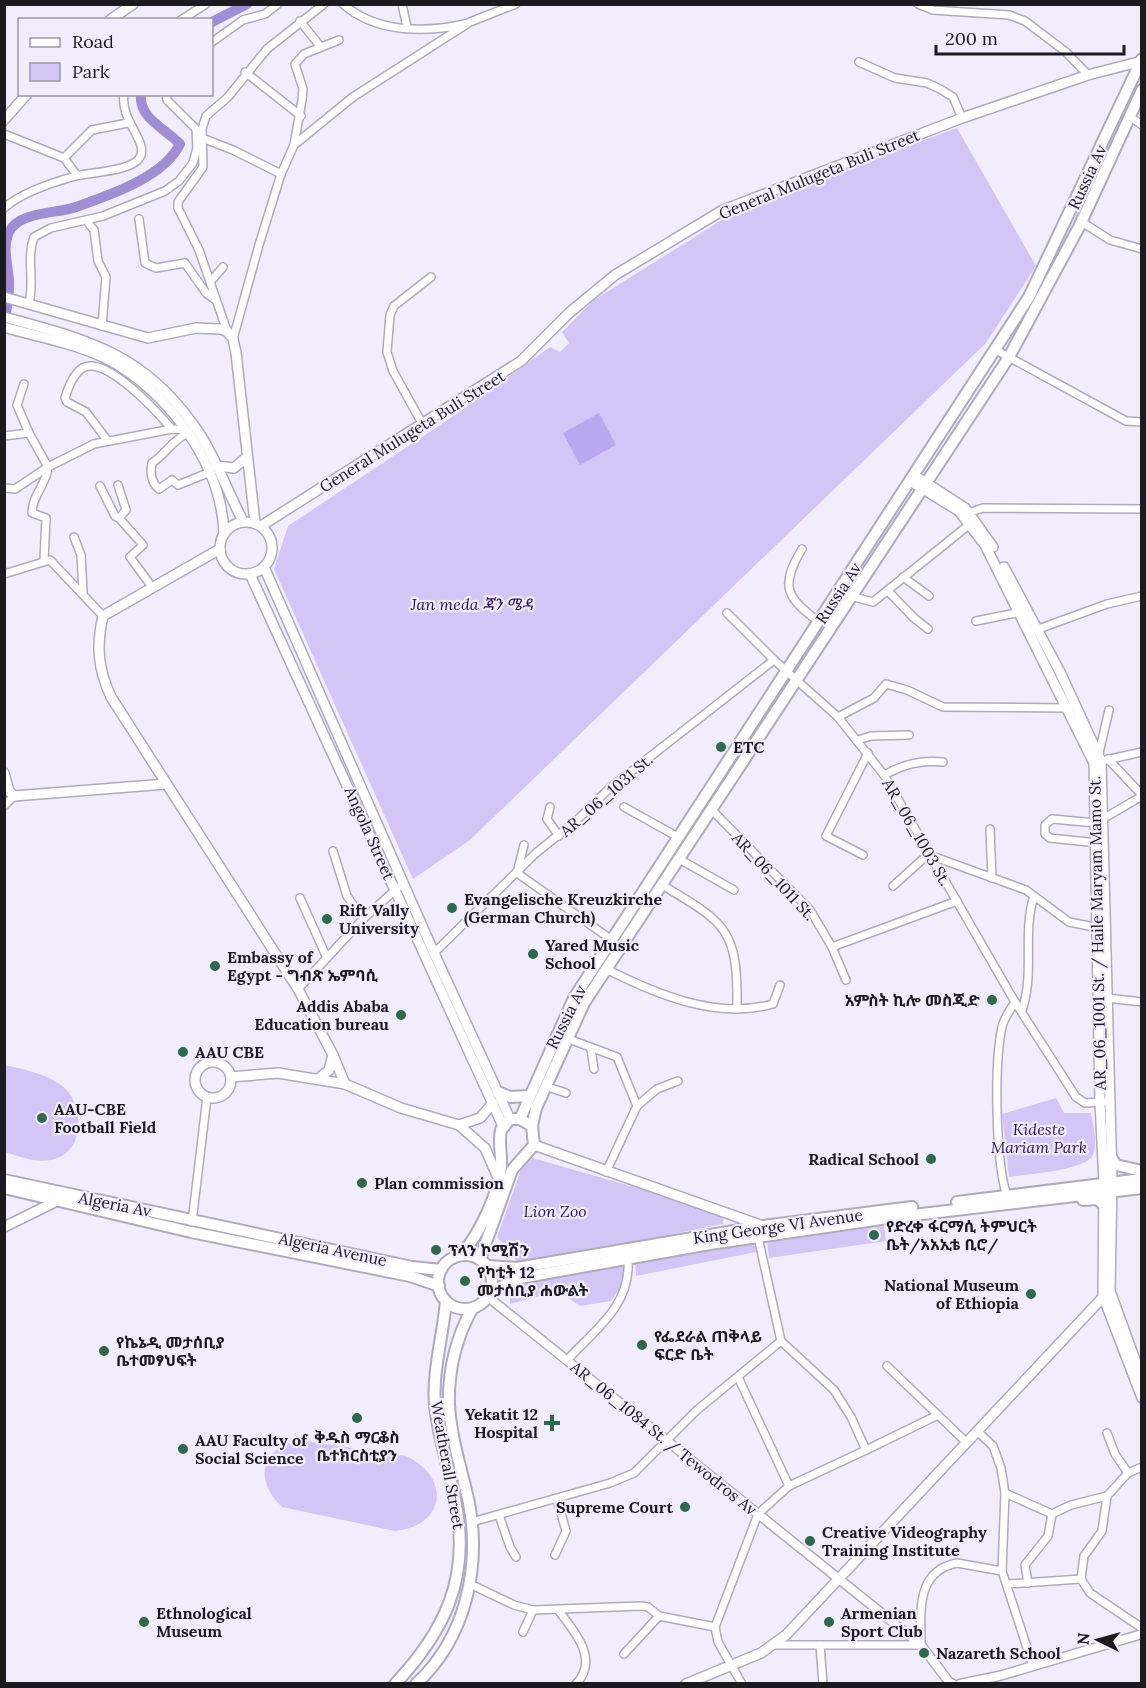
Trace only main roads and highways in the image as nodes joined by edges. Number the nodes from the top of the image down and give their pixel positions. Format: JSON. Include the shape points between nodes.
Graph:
{"nodes":[{"id":1,"x":133,"y":4,"type":"edge"},
{"id":2,"x":113,"y":18,"type":"edge"},
{"id":3,"x":1141,"y":60,"type":"edge"},
{"id":4,"x":1142,"y":90,"type":"edge"},
{"id":5,"x":25,"y":96,"type":"edge"},
{"id":6,"x":4,"y":120,"type":"edge"},
{"id":7,"x":1077,"y":201,"type":"junction"},
{"id":8,"x":1089,"y":207,"type":"junction"},
{"id":9,"x":9,"y":298,"type":"edge"},
{"id":10,"x":4,"y":317,"type":"edge"},
{"id":11,"x":4,"y":327,"type":"edge"},
{"id":12,"x":177,"y":411,"type":"junction"},
{"id":13,"x":247,"y":457,"type":"junction"},
{"id":14,"x":216,"y":466,"type":"junction"},
{"id":15,"x":912,"y":478,"type":"junction"},
{"id":16,"x":923,"y":485,"type":"junction"},
{"id":17,"x":965,"y":513,"type":"junction"},
{"id":18,"x":243,"y":521,"type":"junction"},
{"id":19,"x":258,"y":524,"type":"junction"},
{"id":20,"x":224,"y":534,"type":"junction"},
{"id":21,"x":220,"y":549,"type":"junction"},
{"id":22,"x":264,"y":567,"type":"junction"},
{"id":23,"x":250,"y":574,"type":"junction"},
{"id":24,"x":1013,"y":590,"type":"junction"},
{"id":25,"x":1034,"y":630,"type":"junction"},
{"id":26,"x":297,"y":641,"type":"junction"},
{"id":27,"x":285,"y":647,"type":"junction"},
{"id":28,"x":792,"y":676,"type":"junction"},
{"id":29,"x":1101,"y":759,"type":"junction"},
{"id":30,"x":4,"y":773,"type":"edge"},
{"id":31,"x":166,"y":784,"type":"junction"},
{"id":32,"x":9,"y":796,"type":"edge"},
{"id":33,"x":1101,"y":928,"type":"junction"},
{"id":34,"x":603,"y":951,"type":"junction"},
{"id":35,"x":614,"y":958,"type":"junction"},
{"id":36,"x":579,"y":1001,"type":"junction"},
{"id":37,"x":333,"y":1054,"type":"junction"},
{"id":38,"x":231,"y":1077,"type":"junction"},
{"id":39,"x":318,"y":1079,"type":"junction"},
{"id":40,"x":345,"y":1084,"type":"junction"},
{"id":41,"x":498,"y":1092,"type":"junction"},
{"id":42,"x":530,"y":1096,"type":"junction"},
{"id":43,"x":1104,"y":1102,"type":"junction"},
{"id":44,"x":493,"y":1103,"type":"junction"},
{"id":45,"x":511,"y":1121,"type":"junction"},
{"id":46,"x":459,"y":1125,"type":"junction"},
{"id":47,"x":532,"y":1126,"type":"junction"},
{"id":48,"x":534,"y":1145,"type":"junction"},
{"id":49,"x":1111,"y":1157,"type":"junction"},
{"id":50,"x":507,"y":1168,"type":"junction"},
{"id":51,"x":1142,"y":1171,"type":"edge"},
{"id":52,"x":1142,"y":1179,"type":"edge"},
{"id":53,"x":4,"y":1180,"type":"edge"},
{"id":54,"x":499,"y":1180,"type":"junction"},
{"id":55,"x":1108,"y":1186,"type":"junction"},
{"id":56,"x":4,"y":1188,"type":"edge"},
{"id":57,"x":1142,"y":1188,"type":"edge"},
{"id":58,"x":69,"y":1195,"type":"junction"},
{"id":59,"x":1008,"y":1199,"type":"junction"},
{"id":60,"x":1038,"y":1200,"type":"junction"},
{"id":61,"x":56,"y":1202,"type":"junction"},
{"id":62,"x":1104,"y":1205,"type":"junction"},
{"id":63,"x":225,"y":1226,"type":"joint"},
{"id":64,"x":763,"y":1226,"type":"junction"},
{"id":65,"x":4,"y":1227,"type":"edge"},
{"id":66,"x":772,"y":1235,"type":"junction"},
{"id":67,"x":224,"y":1238,"type":"joint"},
{"id":68,"x":652,"y":1251,"type":"junction"},
{"id":69,"x":461,"y":1255,"type":"junction"},
{"id":70,"x":363,"y":1261,"type":"junction"},
{"id":71,"x":484,"y":1263,"type":"junction"},
{"id":72,"x":441,"y":1270,"type":"junction"},
{"id":73,"x":439,"y":1286,"type":"junction"},
{"id":74,"x":1106,"y":1294,"type":"junction"},
{"id":75,"x":490,"y":1295,"type":"junction"},
{"id":76,"x":446,"y":1301,"type":"junction"},
{"id":77,"x":472,"y":1309,"type":"junction"},
{"id":78,"x":1139,"y":1378,"type":"edge"},
{"id":79,"x":1142,"y":1398,"type":"edge"},
{"id":80,"x":435,"y":1404,"type":"junction"},
{"id":81,"x":449,"y":1404,"type":"junction"},
{"id":82,"x":421,"y":1682,"type":"edge"},
{"id":83,"x":395,"y":1683,"type":"edge"},
{"id":84,"x":686,"y":1683,"type":"edge"}],
"edges":[{"from":1,"to":2,"type":"main road"},
{"from":3,"to":7,"type":"main road","name":"Russia Av"},
{"from":3,"to":19,"type":"main road","name":"General Mulugeta Buli Street","via":[[962,118],[723,210],[615,274],[521,361]]},
{"from":4,"to":8,"type":"main road","name":"Russia Av"},
{"from":5,"to":6,"type":"main road"},
{"from":7,"to":8,"type":"main road"},
{"from":7,"to":15,"type":"main road","name":"Russia Av","via":[[1029,297]]},
{"from":8,"to":16,"type":"main road","name":"Russia Av","via":[[1008,357]]},
{"from":9,"to":13,"type":"main road","via":[[148,338],[203,327],[230,335]]},
{"from":10,"to":12,"type":"main road","via":[[103,347],[144,372],[168,393]]},
{"from":11,"to":12,"type":"main road","via":[[62,342],[106,359]]},
{"from":12,"to":14,"type":"main road","via":[[193,423]]},
{"from":12,"to":20,"type":"main road","via":[[208,473],[222,510]]},
{"from":13,"to":14,"type":"main road","via":[[234,468]]},
{"from":13,"to":19,"type":"main road"},
{"from":14,"to":18,"type":"main road"},
{"from":15,"to":16,"type":"main road","name":"AR_06_1001 St. / Haile Maryam Mamo St."},
{"from":15,"to":28,"type":"main road","name":"Russia Av","via":[[819,622]]},
{"from":16,"to":17,"type":"main road","name":"AR_06_1001 St. / Haile Maryam Mamo St."},
{"from":16,"to":28,"type":"main road","name":"Russia Av"},
{"from":17,"to":24,"type":"main road","name":"AR_06_1001 St. / Haile Maryam Mamo St."},
{"from":17,"to":24,"type":"main road","via":[[987,536]]},
{"from":18,"to":19,"type":"main road"},
{"from":18,"to":20,"type":"main road"},
{"from":19,"to":22,"type":"main road","via":[[272,544]]},
{"from":20,"to":21,"type":"main road"},
{"from":21,"to":23,"type":"main road","via":[[230,568]]},
{"from":21,"to":31,"type":"main road","via":[[104,616],[98,655],[106,685]]},
{"from":22,"to":23,"type":"main road"},
{"from":22,"to":26,"type":"main road"},
{"from":23,"to":27,"type":"main road","name":"Angola Street"},
{"from":24,"to":25,"type":"main road"},
{"from":24,"to":25,"type":"main road","name":"AR_06_1001 St. / Haile Maryam Mamo St.","via":[[1021,612]]},
{"from":25,"to":29,"type":"main road"},
{"from":25,"to":29,"type":"main road","name":"AR_06_1001 St. / Haile Maryam Mamo St.","via":[[1069,708]]},
{"from":26,"to":27,"type":"main road"},
{"from":26,"to":41,"type":"main road"},
{"from":27,"to":44,"type":"main road","name":"Angola Street"},
{"from":28,"to":34,"type":"main road","name":"Russia Av"},
{"from":28,"to":35,"type":"main road","name":"Russia Av"},
{"from":29,"to":33,"type":"main road","name":"AR_06_1001 St. / Haile Maryam Mamo St."},
{"from":30,"to":32,"type":"main road"},
{"from":31,"to":32,"type":"main road"},
{"from":31,"to":37,"type":"main road","via":[[298,989]]},
{"from":33,"to":43,"type":"main road","name":"AR_06_1001 St. / Haile Maryam Mamo St."},
{"from":33,"to":43,"type":"main road","via":[[1107,998]]},
{"from":34,"to":35,"type":"main road"},
{"from":34,"to":36,"type":"main road","name":"Russia Av"},
{"from":35,"to":36,"type":"main road","name":"Russia Av"},
{"from":36,"to":42,"type":"main road","name":"Russia Av"},
{"from":36,"to":47,"type":"main road","name":"Russia Av"},
{"from":37,"to":39,"type":"main road","via":[[329,1070]]},
{"from":37,"to":40,"type":"main road"},
{"from":38,"to":38,"type":"main road","via":[[221,1063],[204,1064],[195,1078],[196,1086],[207,1097],[221,1096]]},
{"from":38,"to":39,"type":"main road","via":[[278,1073]]},
{"from":39,"to":40,"type":"main road"},
{"from":40,"to":46,"type":"main road","via":[[401,1108]]},
{"from":41,"to":42,"type":"main road","via":[[510,1097]]},
{"from":41,"to":45,"type":"main road"},
{"from":42,"to":45,"type":"main road","name":"Russia Av"},
{"from":43,"to":49,"type":"main road"},
{"from":43,"to":55,"type":"main road","name":"AR_06_1001 St. / Haile Maryam Mamo St."},
{"from":44,"to":45,"type":"main road","name":"Angola Street"},
{"from":44,"to":46,"type":"main road","via":[[480,1118]]},
{"from":45,"to":47,"type":"main road"},
{"from":45,"to":50,"type":"main road","name":"Russia Av","via":[[499,1136]]},
{"from":46,"to":54,"type":"main road","via":[[485,1148]]},
{"from":47,"to":48,"type":"main road"},
{"from":48,"to":50,"type":"main road"},
{"from":48,"to":64,"type":"main road"},
{"from":49,"to":51,"type":"main road","via":[[1116,1166]]},
{"from":49,"to":55,"type":"main road"},
{"from":50,"to":54,"type":"main road"},
{"from":50,"to":71,"type":"main road"},
{"from":52,"to":55,"type":"main road","name":"King George VI Avenue"},
{"from":53,"to":58,"type":"main road","name":"Algeria Av"},
{"from":54,"to":69,"type":"main road","via":[[478,1232]]},
{"from":55,"to":57,"type":"main road","name":"King George VI Avenue"},
{"from":55,"to":59,"type":"main road","name":"King George VI Avenue"},
{"from":55,"to":60,"type":"main road","name":"King George VI Avenue"},
{"from":55,"to":62,"type":"main road"},
{"from":55,"to":74,"type":"main road"},
{"from":56,"to":61,"type":"main road","name":"Algeria Av"},
{"from":58,"to":61,"type":"main road"},
{"from":58,"to":63,"type":"main road","name":"Algeria Av"},
{"from":59,"to":60,"type":"main road","name":"King George VI Avenue"},
{"from":59,"to":64,"type":"main road","name":"King George VI Avenue"},
{"from":59,"to":66,"type":"main road","name":"King George VI Avenue"},
{"from":60,"to":62,"type":"main road","via":[[1096,1199]]},
{"from":61,"to":65,"type":"main road"},
{"from":61,"to":67,"type":"main road","name":"Algeria Av"},
{"from":62,"to":74,"type":"main road"},
{"from":63,"to":70,"type":"main road","name":"Algeria Avenue"},
{"from":64,"to":66,"type":"main road"},
{"from":64,"to":68,"type":"main road","name":"King George VI Avenue"},
{"from":66,"to":68,"type":"main road","name":"King George VI Avenue"},
{"from":67,"to":70,"type":"main road","name":"Algeria Avenue"},
{"from":68,"to":71,"type":"main road","name":"King George VI Avenue","via":[[517,1268]]},
{"from":68,"to":75,"type":"main road","name":"King George VI Avenue","via":[[628,1260],[520,1278]]},
{"from":69,"to":71,"type":"main road"},
{"from":69,"to":72,"type":"main road","via":[[449,1260]]},
{"from":70,"to":72,"type":"main road","name":"Algeria Avenue"},
{"from":70,"to":73,"type":"main road","name":"Algeria Avenue"},
{"from":71,"to":75,"type":"main road","via":[[492,1274]]},
{"from":72,"to":73,"type":"main road"},
{"from":73,"to":76,"type":"main road"},
{"from":74,"to":78,"type":"main road"},
{"from":74,"to":84,"type":"main road","via":[[774,1646]]},
{"from":75,"to":77,"type":"main road"},
{"from":76,"to":77,"type":"main road"},
{"from":76,"to":80,"type":"main road","name":"Weatherall Street"},
{"from":77,"to":81,"type":"main road","via":[[454,1348]]},
{"from":78,"to":79,"type":"main road"},
{"from":80,"to":81,"type":"main road"},
{"from":80,"to":83,"type":"main road","name":"Weatherall Street","via":[[458,1518],[459,1563],[440,1626],[426,1649]]},
{"from":81,"to":82,"type":"main road","via":[[472,1522],[470,1584],[448,1646]]}]}
